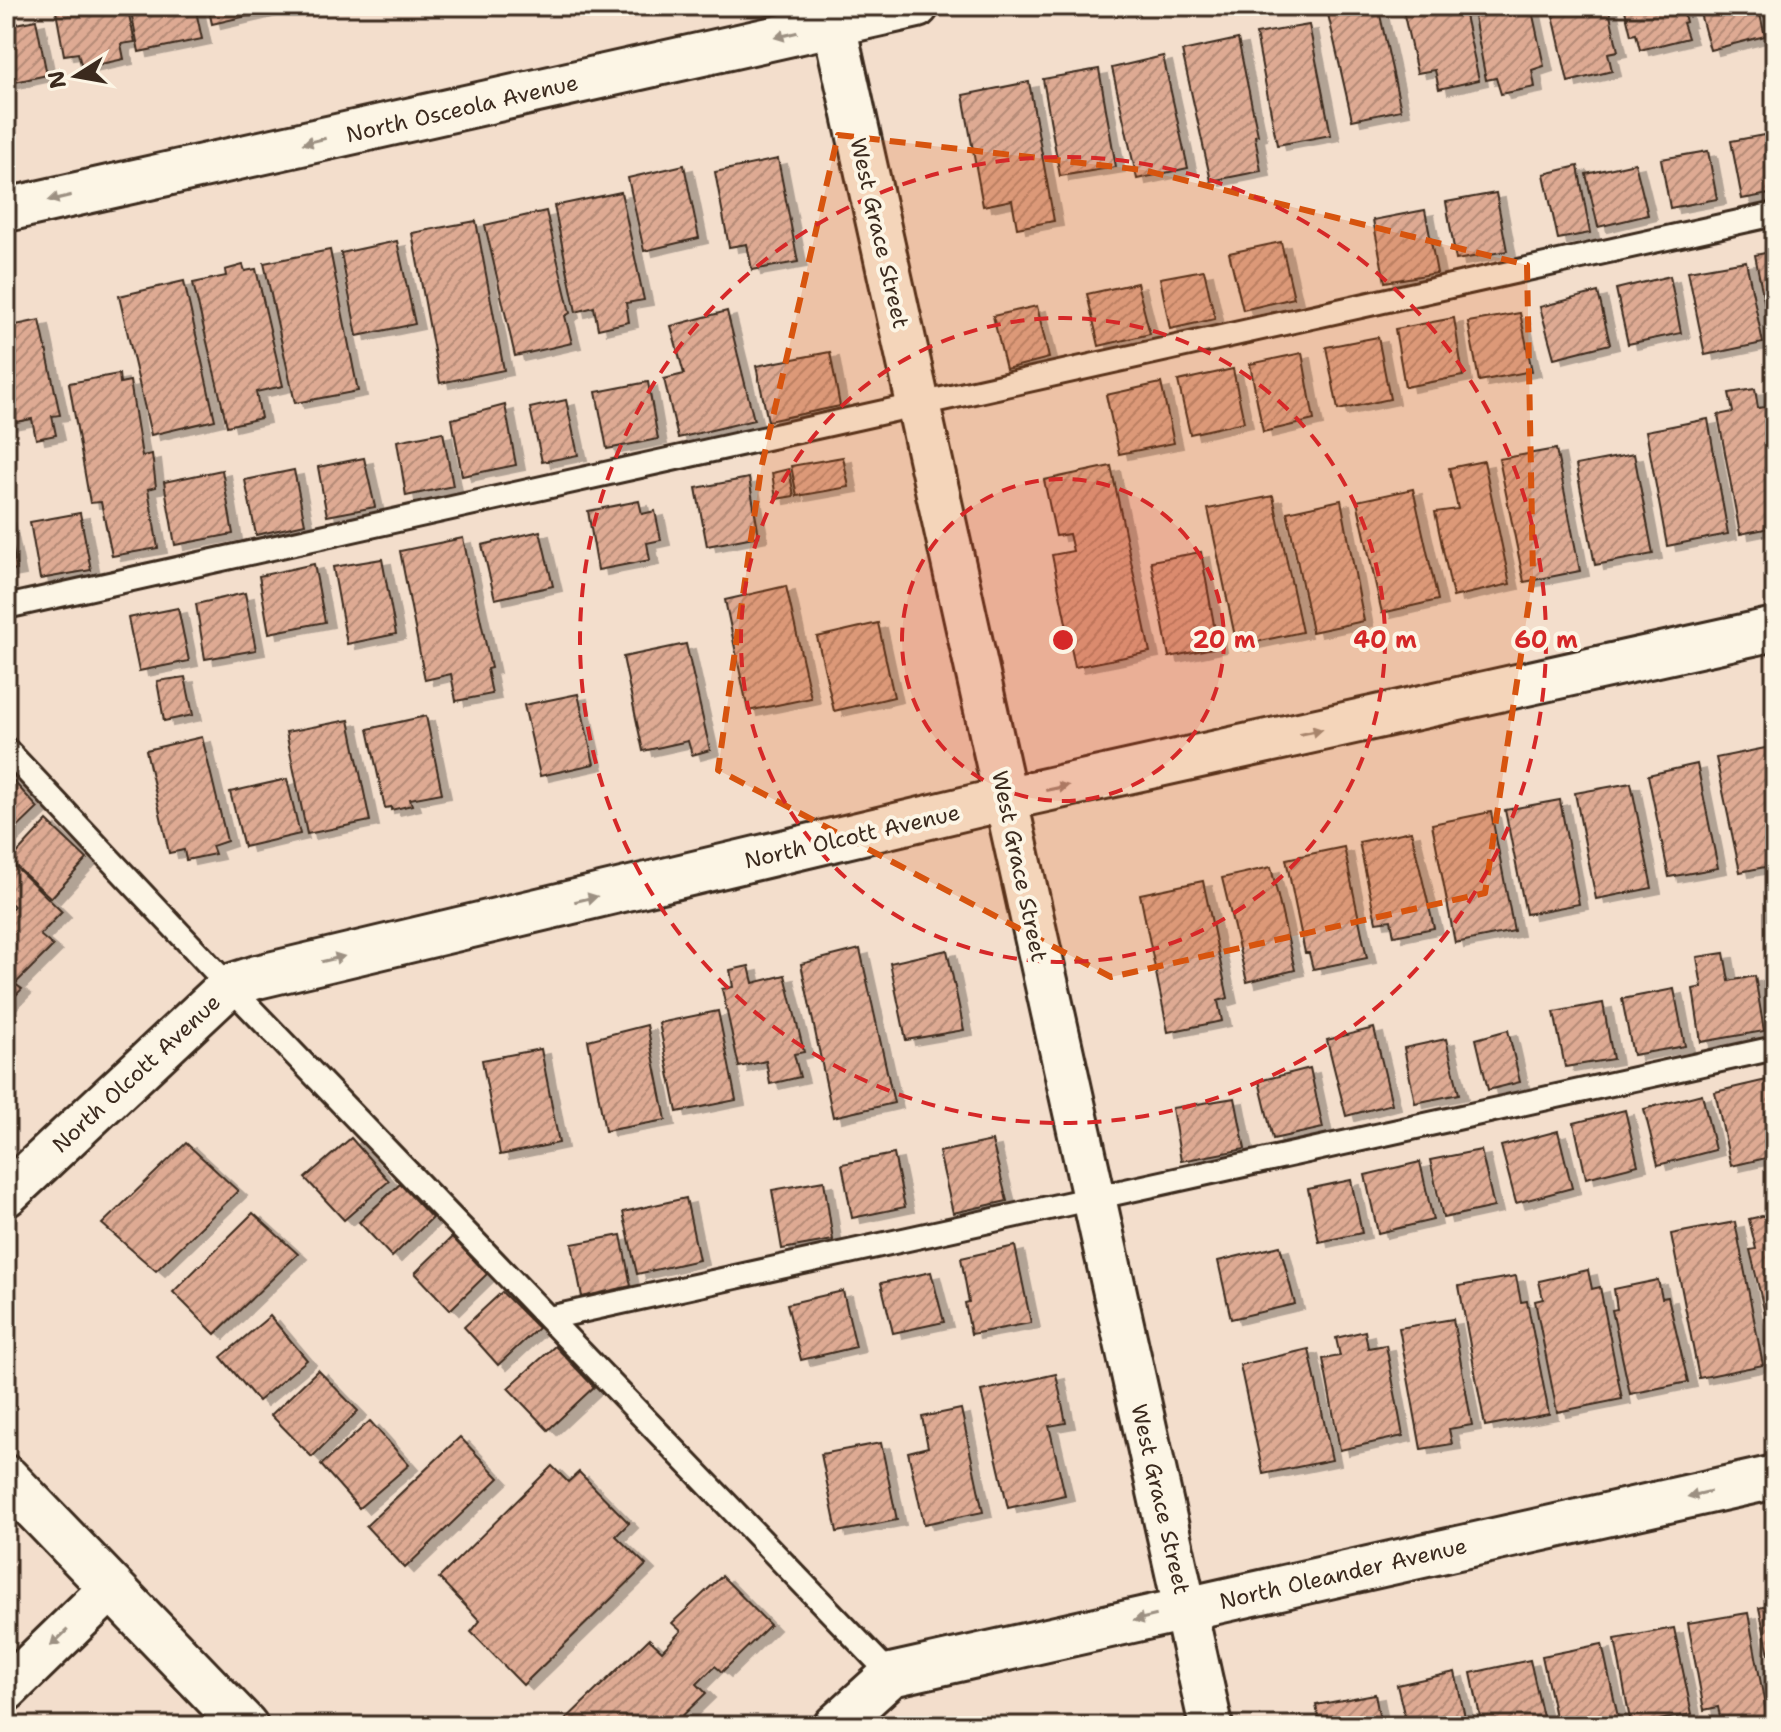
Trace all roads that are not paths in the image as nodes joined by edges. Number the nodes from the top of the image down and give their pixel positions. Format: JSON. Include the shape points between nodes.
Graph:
{"nodes":[{"id":1,"x":917,"y":6,"type":"edge"},
{"id":2,"x":832,"y":15,"type":"edge"},
{"id":3,"x":6,"y":210,"type":"edge"},
{"id":4,"x":1775,"y":214,"type":"edge"},
{"id":5,"x":919,"y":406,"type":"junction"},
{"id":6,"x":6,"y":607,"type":"edge"},
{"id":7,"x":1775,"y":629,"type":"edge"},
{"id":8,"x":6,"y":749,"type":"edge"},
{"id":9,"x":1005,"y":799,"type":"junction"},
{"id":10,"x":229,"y":986,"type":"junction"},
{"id":11,"x":1775,"y":1048,"type":"edge"},
{"id":12,"x":6,"y":1195,"type":"edge"},
{"id":13,"x":1094,"y":1200,"type":"junction"},
{"id":14,"x":549,"y":1318,"type":"junction"},
{"id":15,"x":1775,"y":1477,"type":"edge"},
{"id":16,"x":6,"y":1478,"type":"edge"},
{"id":17,"x":112,"y":1587,"type":"junction"},
{"id":18,"x":1185,"y":1609,"type":"junction"},
{"id":19,"x":891,"y":1675,"type":"junction"},
{"id":20,"x":6,"y":1690,"type":"edge"},
{"id":21,"x":245,"y":1726,"type":"edge"},
{"id":22,"x":835,"y":1726,"type":"edge"},
{"id":23,"x":1211,"y":1726,"type":"edge"}],
"edges":[{"from":1,"to":2,"type":"street","name":"North Osceola Avenue"},
{"from":2,"to":3,"type":"street","name":"North Osceola Avenue","one_way":true},
{"from":2,"to":5,"type":"street","name":"West Grace Street"},
{"from":4,"to":5,"type":"lane"},
{"from":5,"to":6,"type":"lane"},
{"from":5,"to":9,"type":"street","name":"West Grace Street"},
{"from":9,"to":7,"type":"street","name":"North Olcott Avenue","one_way":true},
{"from":8,"to":10,"type":"lane"},
{"from":10,"to":9,"type":"street","name":"North Olcott Avenue","one_way":true},
{"from":9,"to":13,"type":"street","name":"West Grace Street"},
{"from":10,"to":12,"type":"street","name":"North Olcott Avenue"},
{"from":10,"to":14,"type":"lane"},
{"from":11,"to":13,"type":"lane"},
{"from":13,"to":14,"type":"lane"},
{"from":13,"to":18,"type":"street","name":"West Grace Street"},
{"from":14,"to":19,"type":"lane"},
{"from":15,"to":18,"type":"street","name":"North Oleander Avenue","one_way":true},
{"from":16,"to":17,"type":"main road"},
{"from":17,"to":20,"type":"street","one_way":true},
{"from":17,"to":21,"type":"main road"},
{"from":18,"to":19,"type":"street","name":"North Oleander Avenue","one_way":true},
{"from":18,"to":23,"type":"street","name":"West Grace Street"},
{"from":19,"to":22,"type":"street","name":"North Oleander Avenue"}]}
